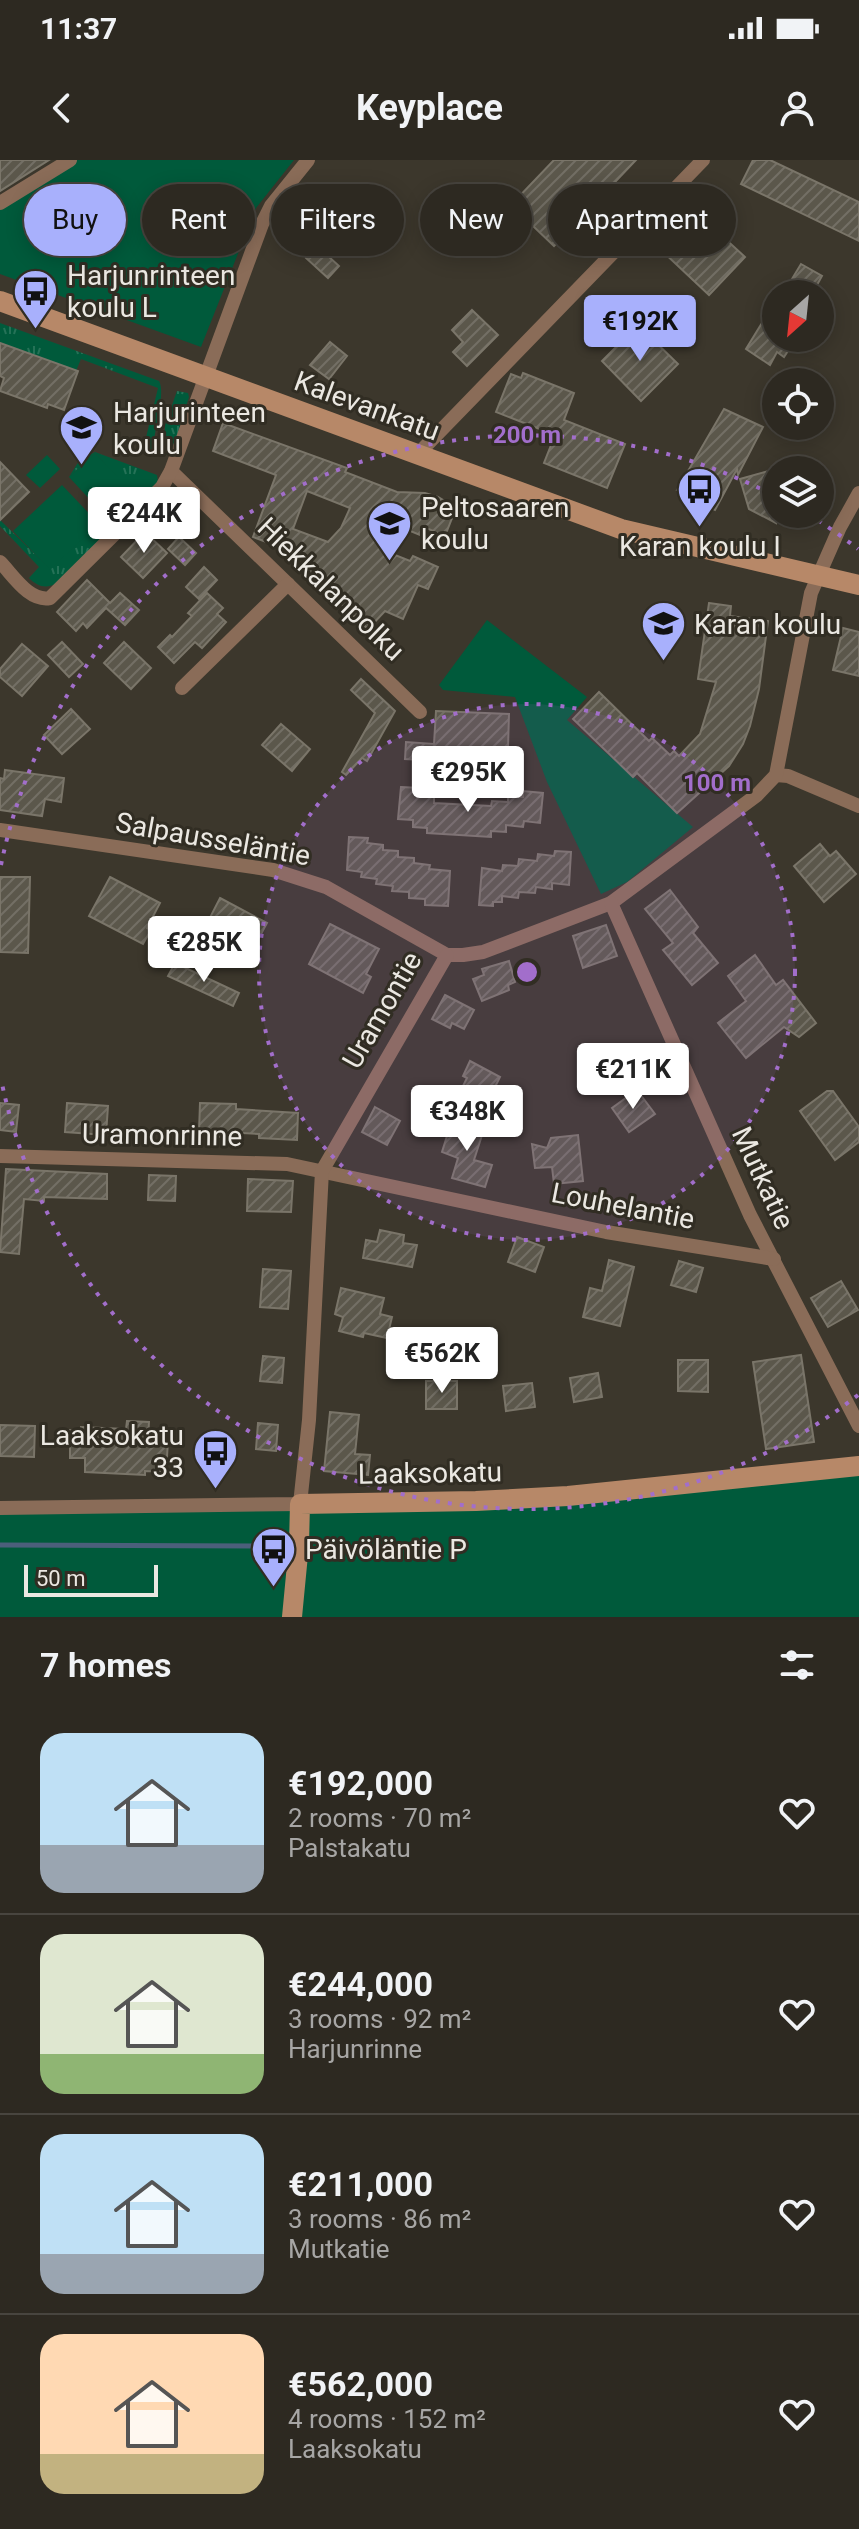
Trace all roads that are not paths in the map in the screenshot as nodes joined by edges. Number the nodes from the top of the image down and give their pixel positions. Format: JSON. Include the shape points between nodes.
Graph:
{"nodes":[{"id":1,"x":70,"y":160,"type":"edge"},
{"id":2,"x":308,"y":160,"type":"edge"},
{"id":3,"x":703,"y":160,"type":"edge"},
{"id":4,"x":0,"y":203,"type":"edge"},
{"id":5,"x":0,"y":301,"type":"edge"},
{"id":6,"x":205,"y":376,"type":"junction"},
{"id":7,"x":418,"y":454,"type":"junction"},
{"id":8,"x":171,"y":471,"type":"junction"},
{"id":9,"x":859,"y":493,"type":"edge"},
{"id":10,"x":0,"y":562,"type":"edge"},
{"id":11,"x":819,"y":575,"type":"junction"},
{"id":12,"x":288,"y":584,"type":"junction"},
{"id":13,"x":859,"y":585,"type":"edge"},
{"id":14,"x":182,"y":688,"type":"dead end"},
{"id":15,"x":420,"y":712,"type":"dead end"},
{"id":16,"x":776,"y":775,"type":"junction"},
{"id":17,"x":859,"y":806,"type":"edge"},
{"id":18,"x":0,"y":830,"type":"edge"},
{"id":19,"x":611,"y":903,"type":"junction"},
{"id":20,"x":447,"y":955,"type":"junction"},
{"id":21,"x":0,"y":1156,"type":"edge"},
{"id":22,"x":322,"y":1171,"type":"junction"},
{"id":23,"x":774,"y":1259,"type":"junction"},
{"id":24,"x":859,"y":1426,"type":"edge"},
{"id":25,"x":859,"y":1466,"type":"edge"},
{"id":26,"x":300,"y":1504,"type":"junction"},
{"id":27,"x":0,"y":1508,"type":"edge"},
{"id":28,"x":292,"y":1617,"type":"edge"}],
"edges":[{"from":1,"to":4,"type":"street"},
{"from":2,"to":6,"type":"street","via":[[262,224]]},
{"from":3,"to":7,"type":"street"},
{"from":5,"to":6,"type":"street","name":"Kalevankatu"},
{"from":6,"to":7,"type":"street","name":"Kalevankatu"},
{"from":6,"to":8,"type":"street"},
{"from":7,"to":11,"type":"street","name":"Kalevankatu","via":[[621,529]]},
{"from":8,"to":10,"type":"street","via":[[162,487],[50,598],[30,593]]},
{"from":8,"to":12,"type":"street","name":"Hiekkalanpolku"},
{"from":9,"to":11,"type":"street"},
{"from":11,"to":13,"type":"street","name":"Kalevankatu"},
{"from":11,"to":16,"type":"street","via":[[811,593]]},
{"from":12,"to":14,"type":"street"},
{"from":12,"to":15,"type":"street","name":"Hiekkalanpolku"},
{"from":16,"to":17,"type":"street"},
{"from":16,"to":19,"type":"street","name":"Uramontie","via":[[757,795]]},
{"from":18,"to":20,"type":"street","name":"Salpausseläntie","via":[[296,876],[326,887]]},
{"from":19,"to":20,"type":"street","name":"Uramontie","via":[[483,952]]},
{"from":19,"to":23,"type":"street","name":"Mutkatie"},
{"from":20,"to":22,"type":"street","name":"Uramontie"},
{"from":21,"to":22,"type":"street","name":"Uramonrinne","via":[[287,1164]]},
{"from":22,"to":23,"type":"street","name":"Louhelantie","via":[[606,1232]]},
{"from":22,"to":26,"type":"street","name":"Uramontie"},
{"from":23,"to":24,"type":"street","name":"Mutkatie"},
{"from":25,"to":26,"type":"street","name":"Laaksokatu","via":[[568,1496]]},
{"from":26,"to":27,"type":"street","name":"Laaksokatu"},
{"from":26,"to":28,"type":"street","name":"Uramontie"}]}
